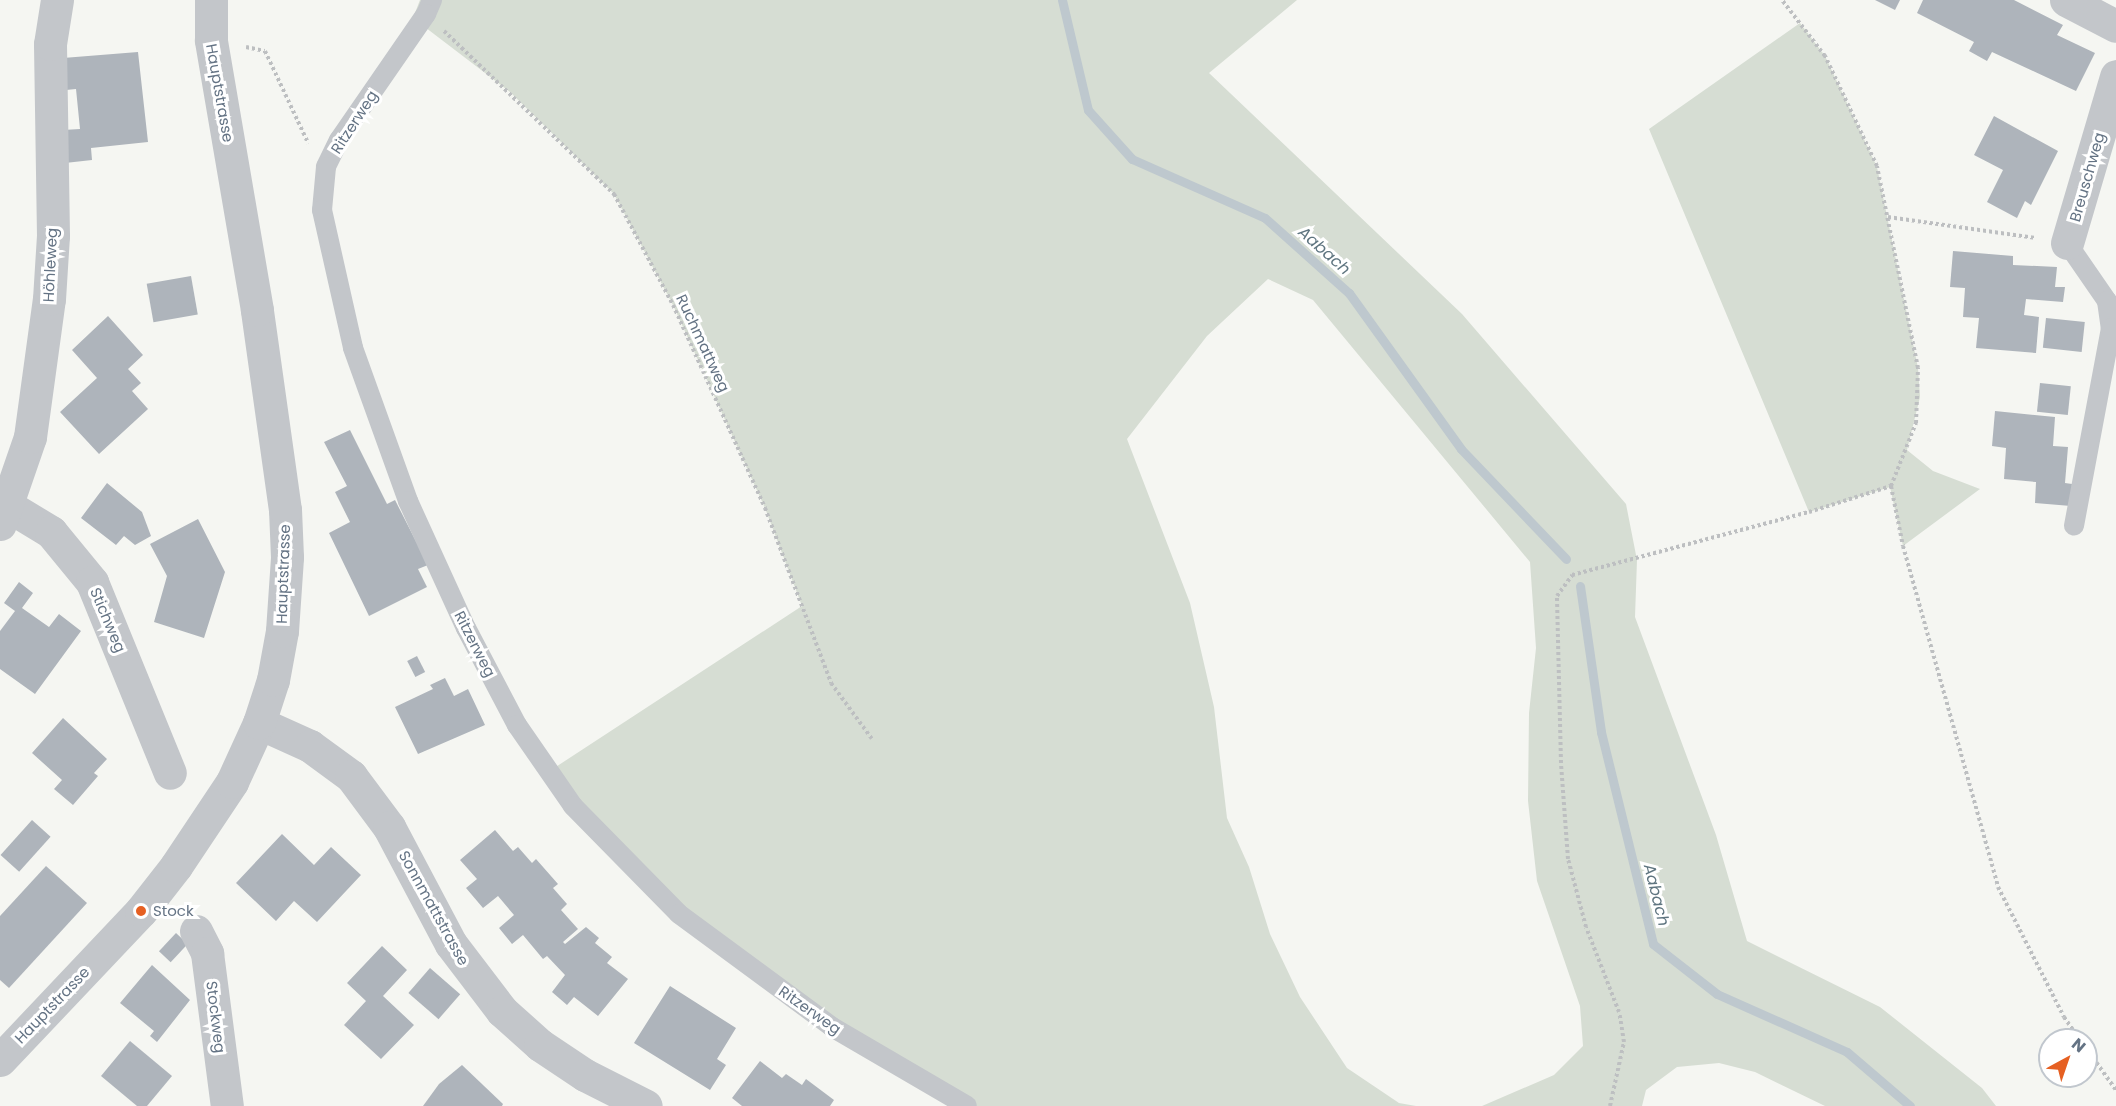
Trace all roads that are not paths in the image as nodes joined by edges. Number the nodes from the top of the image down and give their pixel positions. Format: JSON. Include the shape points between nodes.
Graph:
{"nodes":[{"id":1,"x":57,"y":0,"type":"edge"},
{"id":2,"x":211,"y":0,"type":"edge"},
{"id":3,"x":2066,"y":0,"type":"edge"},
{"id":4,"x":429,"y":7,"type":"edge"},
{"id":5,"x":2116,"y":26,"type":"edge"},
{"id":6,"x":2116,"y":76,"type":"edge"},
{"id":7,"x":2067,"y":243,"type":"joint"},
{"id":8,"x":3,"y":510,"type":"edge"},
{"id":9,"x":2074,"y":526,"type":"dead end"},
{"id":10,"x":260,"y":723,"type":"junction"},
{"id":11,"x":170,"y":773,"type":"dead end"},
{"id":12,"x":196,"y":931,"type":"dead end"},
{"id":13,"x":0,"y":1060,"type":"edge"},
{"id":14,"x":227,"y":1106,"type":"edge"},
{"id":15,"x":646,"y":1106,"type":"edge"},
{"id":16,"x":967,"y":1106,"type":"edge"}],
"edges":[{"from":1,"to":8,"type":"street","name":"Höhleweg","via":[[50,44],[50,299],[30,437]]},
{"from":2,"to":10,"type":"street","name":"Hauptstrasse","via":[[211,39],[257,310],[285,510],[287,556],[282,631]]},
{"from":3,"to":5,"type":"street"},
{"from":4,"to":16,"type":"lane","name":"Ritzerweg","via":[[339,140],[326,167],[322,210],[353,348],[408,501],[466,628],[516,724],[573,806],[679,914],[832,1027]]},
{"from":6,"to":7,"type":"street","name":"Breuschweg"},
{"from":7,"to":9,"type":"lane","via":[[2107,301],[2111,327]]},
{"from":8,"to":11,"type":"street","name":"Stichweg","via":[[51,532],[92,582]]},
{"from":10,"to":13,"type":"street","name":"Hauptstrasse","via":[[232,782],[176,866],[141,911]]},
{"from":10,"to":15,"type":"street","name":"Sonnmattstrasse","via":[[310,746],[351,776],[389,827],[451,944],[502,1011],[540,1045],[585,1075]]},
{"from":12,"to":14,"type":"street","name":"Stockweg","via":[[207,953]]}]}
